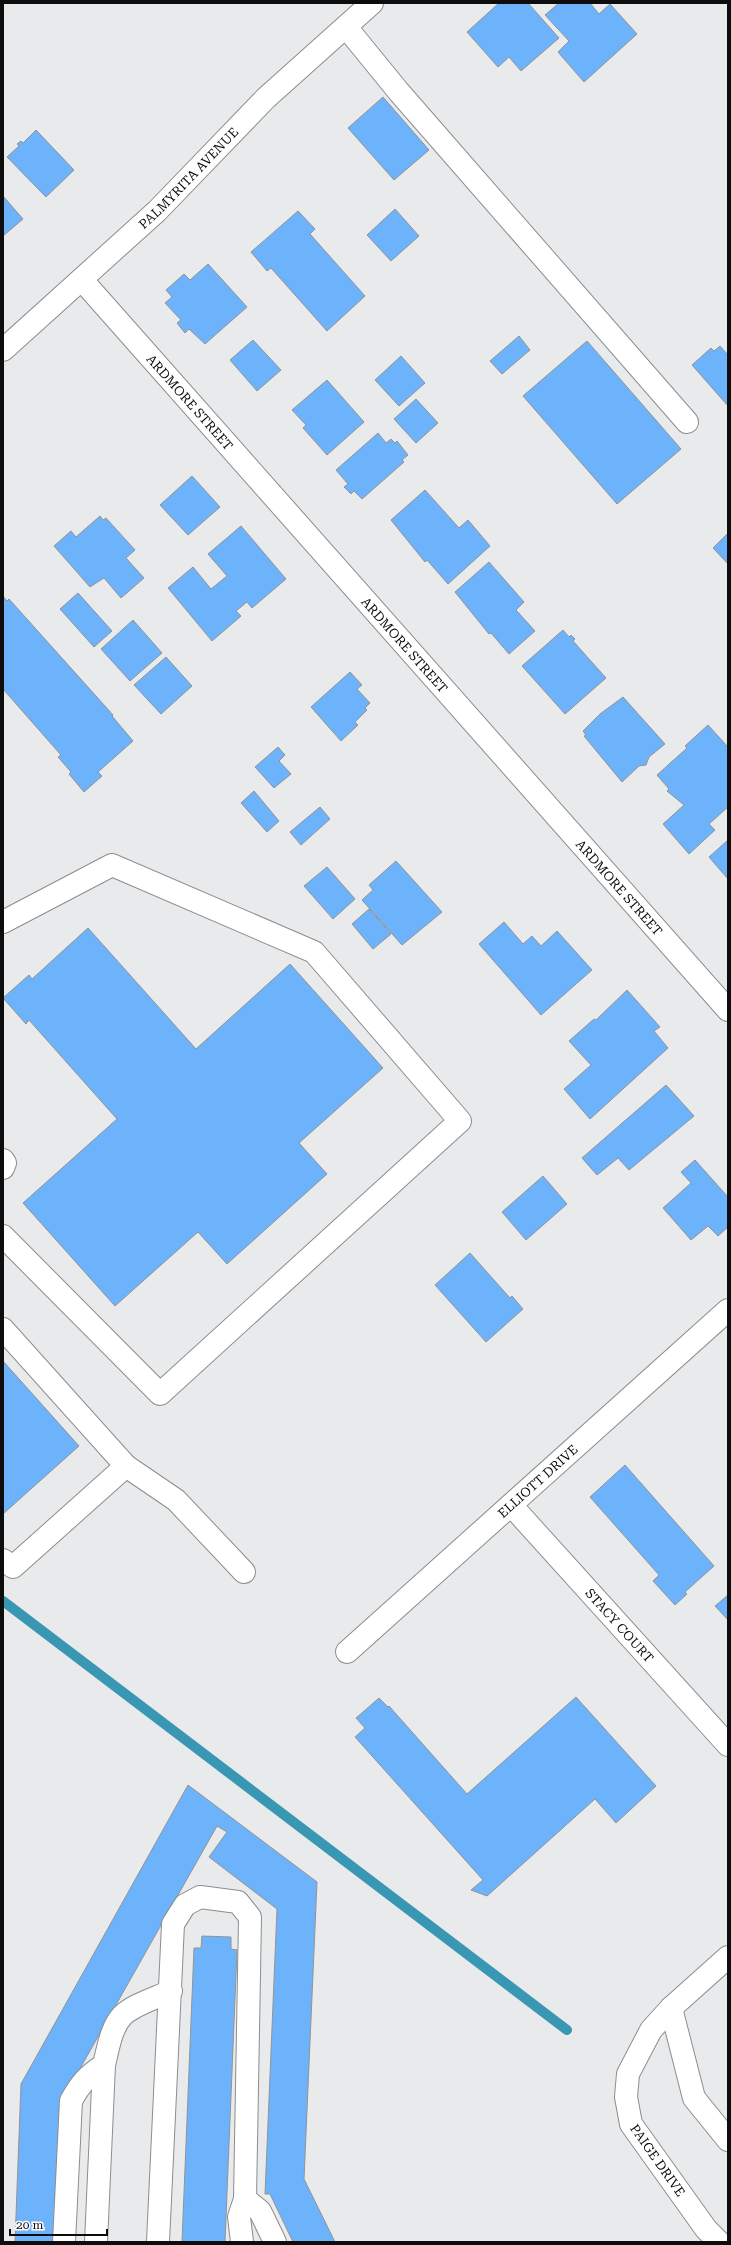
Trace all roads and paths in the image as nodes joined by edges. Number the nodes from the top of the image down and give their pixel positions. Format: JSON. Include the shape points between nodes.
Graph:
{"nodes":[{"id":1,"x":372,"y":3,"type":"edge"},
{"id":2,"x":346,"y":27,"type":"junction"},
{"id":3,"x":82,"y":280,"type":"junction"},
{"id":4,"x":3,"y":350,"type":"edge"},
{"id":5,"x":687,"y":422,"type":"dead end"},
{"id":6,"x":3,"y":922,"type":"edge"},
{"id":7,"x":728,"y":1010,"type":"edge"},
{"id":8,"x":3,"y":1160,"type":"edge"},
{"id":9,"x":3,"y":1168,"type":"edge"},
{"id":10,"x":3,"y":1236,"type":"edge"},
{"id":11,"x":728,"y":1310,"type":"edge"},
{"id":12,"x":3,"y":1329,"type":"edge"},
{"id":13,"x":126,"y":1466,"type":"junction"},
{"id":14,"x":511,"y":1505,"type":"junction"},
{"id":15,"x":3,"y":1560,"type":"edge"},
{"id":16,"x":244,"y":1572,"type":"dead end"},
{"id":17,"x":347,"y":1652,"type":"dead end"},
{"id":18,"x":728,"y":1745,"type":"edge"},
{"id":19,"x":728,"y":1957,"type":"edge"},
{"id":20,"x":171,"y":1991,"type":"junction"},
{"id":21,"x":671,"y":2008,"type":"junction"},
{"id":22,"x":104,"y":2065,"type":"junction"},
{"id":23,"x":728,"y":2140,"type":"edge"},
{"id":24,"x":245,"y":2199,"type":"junction"},
{"id":25,"x":64,"y":2242,"type":"edge"},
{"id":26,"x":96,"y":2242,"type":"edge"},
{"id":27,"x":158,"y":2242,"type":"edge"},
{"id":28,"x":242,"y":2242,"type":"edge"},
{"id":29,"x":274,"y":2242,"type":"edge"},
{"id":30,"x":719,"y":2242,"type":"edge"}],
"edges":[{"from":1,"to":2,"type":"street","name":"PALMYRITA AVENUE"},
{"from":2,"to":3,"type":"street","name":"PALMYRITA AVENUE","via":[[266,98],[157,211]]},
{"from":2,"to":5,"type":"street","via":[[399,92]]},
{"from":3,"to":4,"type":"street","name":"PALMYRITA AVENUE"},
{"from":3,"to":7,"type":"street","name":"ARDMORE STREET"},
{"from":6,"to":10,"type":"street","via":[[112,865],[314,952],[460,1121],[160,1394]]},
{"from":8,"to":9,"type":"street"},
{"from":11,"to":14,"type":"street","name":"ELLIOTT DRIVE"},
{"from":12,"to":13,"type":"street"},
{"from":13,"to":15,"type":"street","via":[[13,1567]]},
{"from":13,"to":16,"type":"street","via":[[176,1500]]},
{"from":14,"to":17,"type":"street","name":"ELLIOTT DRIVE"},
{"from":14,"to":18,"type":"street","name":"STACY COURT"},
{"from":19,"to":21,"type":"street","name":"PAIGE DRIVE"},
{"from":20,"to":22,"type":"street","via":[[123,2016],[110,2039]]},
{"from":20,"to":24,"type":"street","via":[[173,1924],[186,1905],[200,1897],[238,1902],[250,1916]]},
{"from":20,"to":27,"type":"street"},
{"from":21,"to":23,"type":"street","via":[[694,2098]]},
{"from":21,"to":30,"type":"street","name":"PAIGE DRIVE","via":[[650,2030],[628,2074],[626,2097],[631,2124],[706,2229]]},
{"from":22,"to":25,"type":"street","via":[[88,2075],[70,2101]]},
{"from":22,"to":26,"type":"street"},
{"from":24,"to":28,"type":"street","via":[[239,2217]]},
{"from":24,"to":29,"type":"street","via":[[260,2211]]}]}
